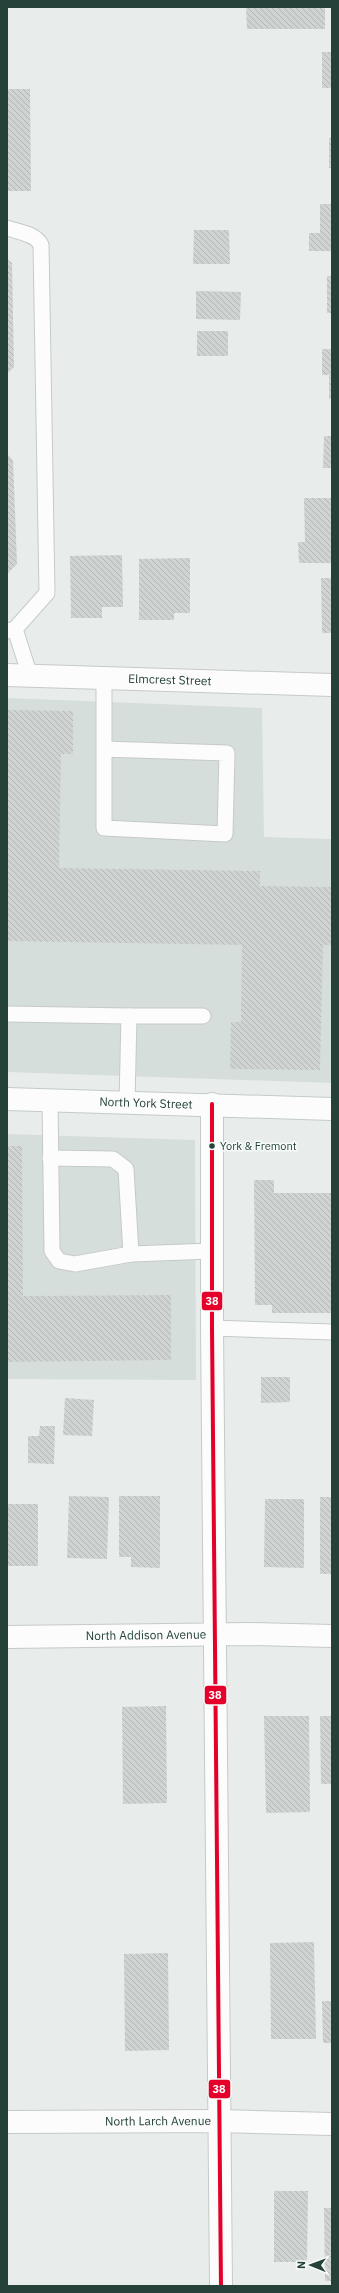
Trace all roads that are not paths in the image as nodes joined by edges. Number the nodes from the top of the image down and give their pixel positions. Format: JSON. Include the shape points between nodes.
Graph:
{"nodes":[{"id":1,"x":7,"y":228,"type":"edge"},
{"id":2,"x":11,"y":630,"type":"edge"},
{"id":3,"x":7,"y":675,"type":"edge"},
{"id":4,"x":30,"y":676,"type":"junction"},
{"id":5,"x":104,"y":678,"type":"junction"},
{"id":6,"x":332,"y":685,"type":"edge"},
{"id":7,"x":104,"y":749,"type":"junction"},
{"id":8,"x":7,"y":1014,"type":"edge"},
{"id":9,"x":129,"y":1016,"type":"junction"},
{"id":10,"x":204,"y":1016,"type":"dead end"},
{"id":11,"x":7,"y":1099,"type":"edge"},
{"id":12,"x":50,"y":1100,"type":"junction"},
{"id":13,"x":127,"y":1103,"type":"junction"},
{"id":14,"x":212,"y":1104,"type":"junction"},
{"id":15,"x":332,"y":1109,"type":"edge"},
{"id":16,"x":50,"y":1158,"type":"junction"},
{"id":17,"x":212,"y":1251,"type":"junction"},
{"id":18,"x":131,"y":1254,"type":"junction"},
{"id":19,"x":212,"y":1328,"type":"junction"},
{"id":20,"x":332,"y":1332,"type":"edge"},
{"id":21,"x":215,"y":1635,"type":"junction"},
{"id":22,"x":7,"y":1636,"type":"edge"},
{"id":23,"x":332,"y":1636,"type":"edge"},
{"id":24,"x":220,"y":2121,"type":"junction"},
{"id":25,"x":7,"y":2122,"type":"edge"},
{"id":26,"x":332,"y":2124,"type":"edge"},
{"id":27,"x":221,"y":2286,"type":"edge"}],
"edges":[{"from":1,"to":2,"type":"lane","via":[[38,240],[41,245],[47,593]]},
{"from":2,"to":4,"type":"lane"},
{"from":3,"to":4,"type":"street","name":"Elmcrest Street"},
{"from":4,"to":5,"type":"street","name":"Elmcrest Street"},
{"from":5,"to":6,"type":"street","name":"Elmcrest Street"},
{"from":5,"to":7,"type":"lane"},
{"from":7,"to":7,"type":"lane","via":[[104,828],[226,834],[227,753]]},
{"from":8,"to":9,"type":"lane"},
{"from":9,"to":10,"type":"lane"},
{"from":9,"to":13,"type":"lane"},
{"from":11,"to":12,"type":"street","name":"North York Street"},
{"from":12,"to":13,"type":"street","name":"North York Street"},
{"from":12,"to":16,"type":"lane"},
{"from":13,"to":14,"type":"street","name":"North York Street"},
{"from":14,"to":15,"type":"street","name":"North York Street"},
{"from":14,"to":17,"type":"street"},
{"from":16,"to":18,"type":"lane","via":[[112,1159],[126,1169]]},
{"from":16,"to":18,"type":"lane","via":[[52,1251],[59,1261],[75,1264]]},
{"from":17,"to":18,"type":"lane"},
{"from":17,"to":19,"type":"street"},
{"from":19,"to":20,"type":"lane"},
{"from":19,"to":21,"type":"street"},
{"from":21,"to":22,"type":"street","name":"North Addison Avenue"},
{"from":21,"to":23,"type":"street","name":"North Addison Avenue"},
{"from":21,"to":24,"type":"street"},
{"from":24,"to":25,"type":"street","name":"North Larch Avenue"},
{"from":24,"to":26,"type":"street","name":"North Larch Avenue"},
{"from":24,"to":27,"type":"street"}]}
